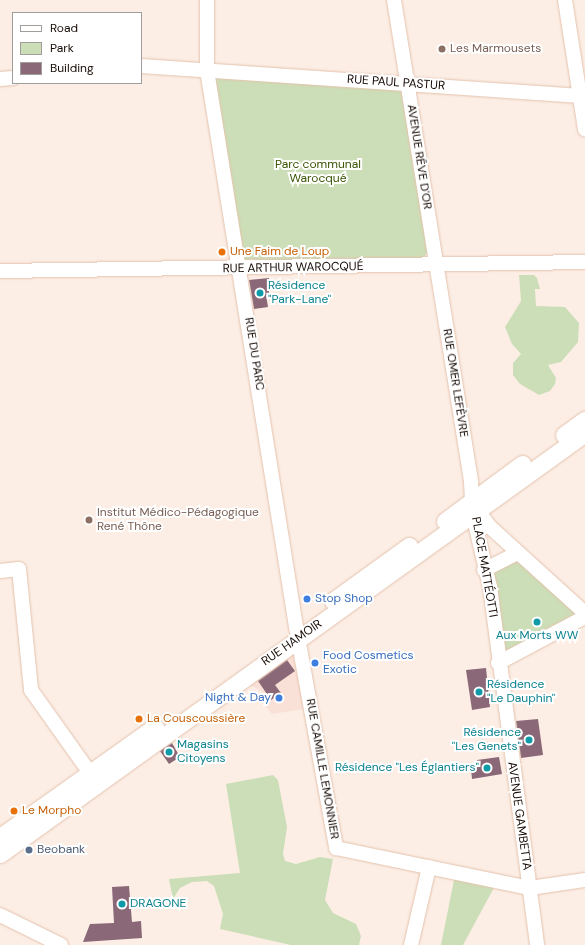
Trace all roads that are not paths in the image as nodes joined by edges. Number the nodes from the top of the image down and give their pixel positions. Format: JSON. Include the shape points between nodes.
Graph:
{"nodes":[{"id":1,"x":207,"y":0,"type":"edge"},
{"id":2,"x":394,"y":0,"type":"edge"},
{"id":3,"x":565,"y":0,"type":"edge"},
{"id":4,"x":142,"y":66,"type":"edge"},
{"id":5,"x":206,"y":70,"type":"junction"},
{"id":6,"x":12,"y":78,"type":"edge"},
{"id":7,"x":0,"y":80,"type":"edge"},
{"id":8,"x":407,"y":83,"type":"junction"},
{"id":9,"x":582,"y":95,"type":"edge"},
{"id":10,"x":585,"y":130,"type":"edge"},
{"id":11,"x":585,"y":262,"type":"edge"},
{"id":12,"x":436,"y":266,"type":"junction"},
{"id":13,"x":240,"y":268,"type":"junction"},
{"id":14,"x":0,"y":271,"type":"edge"},
{"id":15,"x":585,"y":420,"type":"edge"},
{"id":16,"x":585,"y":434,"type":"edge"},
{"id":17,"x":475,"y":507,"type":"junction"},
{"id":18,"x":518,"y":553,"type":"junction"},
{"id":19,"x":484,"y":570,"type":"junction"},
{"id":20,"x":0,"y":571,"type":"edge"},
{"id":21,"x":585,"y":613,"type":"edge"},
{"id":22,"x":585,"y":617,"type":"edge"},
{"id":23,"x":297,"y":632,"type":"junction"},
{"id":24,"x":498,"y":663,"type":"junction"},
{"id":25,"x":90,"y":773,"type":"junction"},
{"id":26,"x":0,"y":837,"type":"edge"},
{"id":27,"x":0,"y":854,"type":"edge"},
{"id":28,"x":429,"y":867,"type":"junction"},
{"id":29,"x":585,"y":880,"type":"edge"},
{"id":30,"x":530,"y":888,"type":"junction"},
{"id":31,"x":0,"y":915,"type":"edge"},
{"id":32,"x":61,"y":945,"type":"edge"},
{"id":33,"x":411,"y":945,"type":"edge"},
{"id":34,"x":537,"y":945,"type":"edge"}],
"edges":[{"from":1,"to":5,"type":"street","name":"RUE DU PARC"},
{"from":2,"to":8,"type":"street","name":"AVENUE RÊVE D'OR"},
{"from":3,"to":9,"type":"street"},
{"from":4,"to":5,"type":"street","name":"RUE PAUL PASTUR"},
{"from":5,"to":8,"type":"street","name":"RUE PAUL PASTUR"},
{"from":5,"to":13,"type":"street","name":"RUE DU PARC"},
{"from":6,"to":7,"type":"street"},
{"from":8,"to":9,"type":"street","name":"RUE PAUL PASTUR"},
{"from":8,"to":12,"type":"street","name":"AVENUE RÊVE D'OR"},
{"from":9,"to":10,"type":"street"},
{"from":11,"to":12,"type":"street","name":"RUE ARTHUR WAROCQUÉ"},
{"from":12,"to":13,"type":"street","name":"RUE ARTHUR WAROCQUÉ"},
{"from":12,"to":17,"type":"street","name":"RUE OMER LEFÈVRE"},
{"from":13,"to":14,"type":"street","name":"RUE ARTHUR WAROCQUÉ"},
{"from":13,"to":23,"type":"street","name":"RUE DU PARC"},
{"from":15,"to":17,"type":"main road","name":"RUE HAMOIR"},
{"from":16,"to":17,"type":"main road","name":"RUE HAMOIR"},
{"from":17,"to":18,"type":"street","name":"PLACE MATTÉOTTI","via":[[489,526]]},
{"from":17,"to":19,"type":"street","name":"PLACE MATTÉOTTI"},
{"from":17,"to":23,"type":"main road","name":"RUE HAMOIR"},
{"from":18,"to":19,"type":"street"},
{"from":18,"to":21,"type":"street","name":"PLACE MATTÉOTTI"},
{"from":19,"to":24,"type":"street","name":"PLACE MATTÉOTTI","via":[[490,587]]},
{"from":20,"to":25,"type":"street","via":[[19,569],[31,690]]},
{"from":22,"to":24,"type":"street"},
{"from":23,"to":25,"type":"main road","name":"RUE HAMOIR"},
{"from":23,"to":27,"type":"main road","name":"RUE HAMOIR"},
{"from":23,"to":28,"type":"street","name":"RUE CAMILLE LEMONNIER","via":[[336,848]]},
{"from":24,"to":30,"type":"street","name":"AVENUE GAMBETTA"},
{"from":25,"to":26,"type":"main road","name":"RUE HAMOIR"},
{"from":28,"to":30,"type":"street","name":"RUE CAMILLE LEMONNIER"},
{"from":28,"to":33,"type":"street"},
{"from":29,"to":30,"type":"street"},
{"from":30,"to":34,"type":"street","name":"AVENUE GAMBETTA"},
{"from":31,"to":32,"type":"street"}]}
